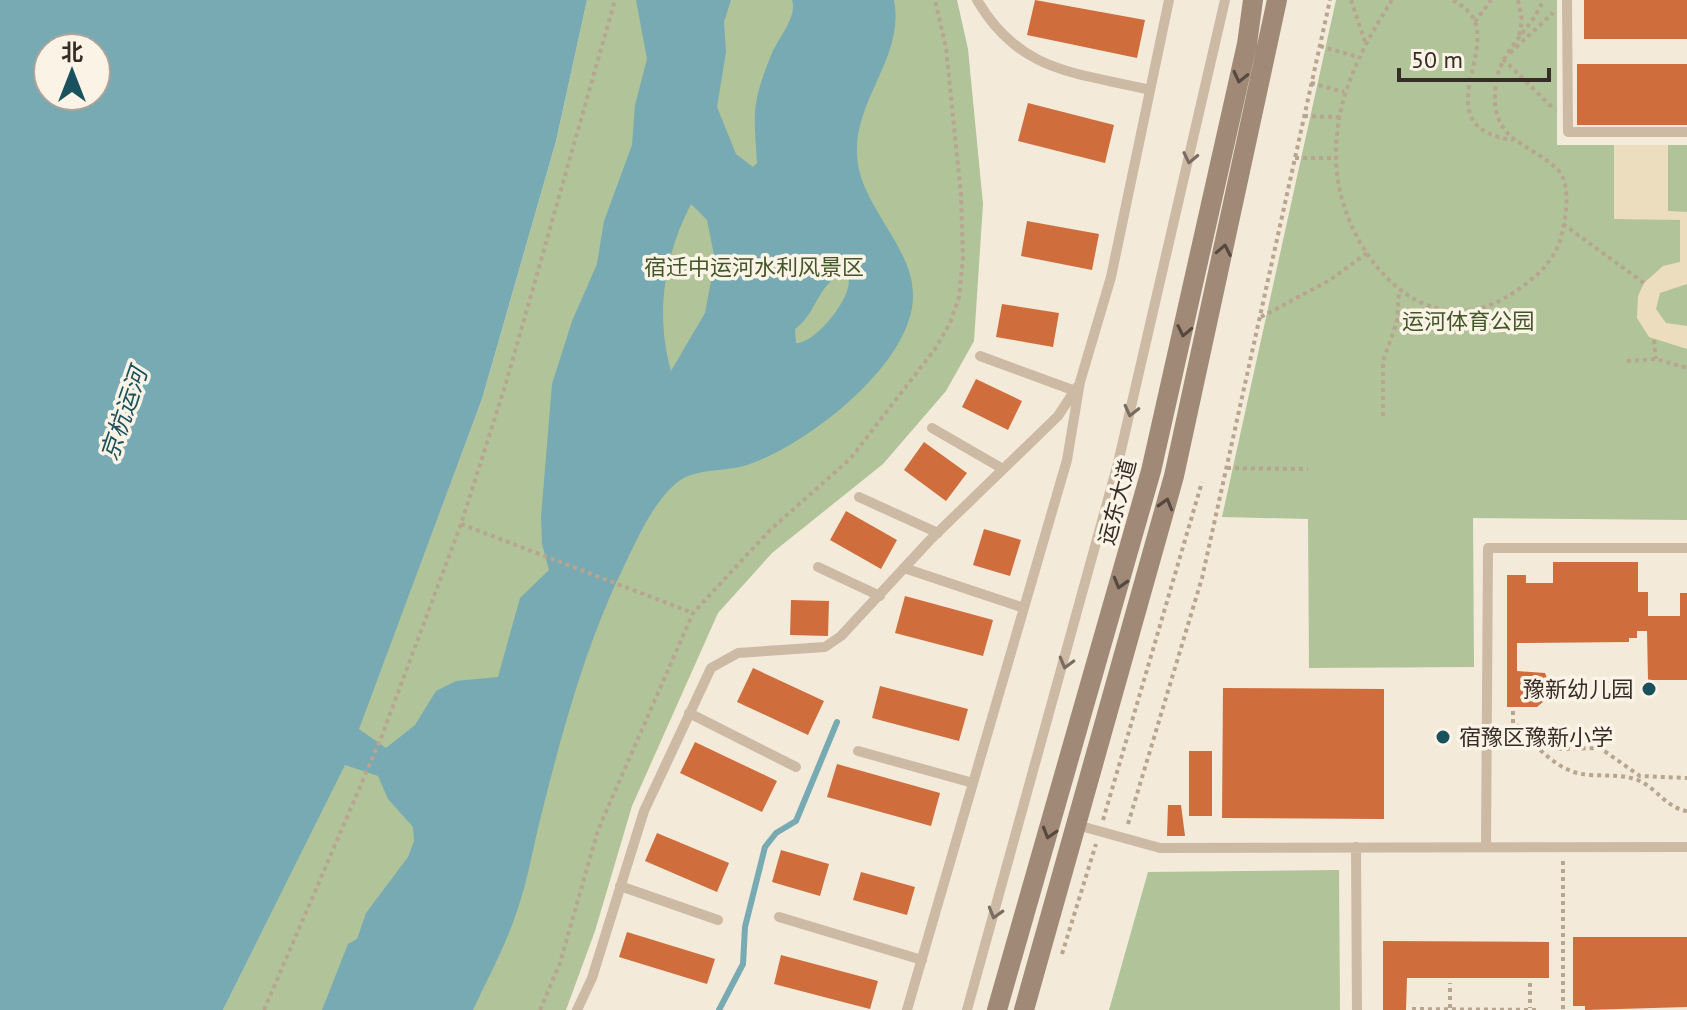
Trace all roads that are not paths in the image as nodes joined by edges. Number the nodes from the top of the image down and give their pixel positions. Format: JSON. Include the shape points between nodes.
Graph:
{"nodes":[{"id":1,"x":977,"y":0,"type":"edge"},
{"id":2,"x":1169,"y":0,"type":"edge"},
{"id":3,"x":1225,"y":0,"type":"edge"},
{"id":4,"x":1253,"y":0,"type":"edge"},
{"id":5,"x":1277,"y":0,"type":"edge"},
{"id":6,"x":1567,"y":0,"type":"edge"},
{"id":7,"x":1150,"y":90,"type":"junction"},
{"id":8,"x":1687,"y":132,"type":"edge"},
{"id":9,"x":980,"y":356,"type":"dead end"},
{"id":10,"x":1077,"y":388,"type":"junction"},
{"id":11,"x":932,"y":428,"type":"dead end"},
{"id":12,"x":1003,"y":469,"type":"junction"},
{"id":13,"x":859,"y":497,"type":"dead end"},
{"id":14,"x":938,"y":533,"type":"junction"},
{"id":15,"x":1687,"y":548,"type":"edge"},
{"id":16,"x":818,"y":567,"type":"dead end"},
{"id":17,"x":904,"y":568,"type":"junction"},
{"id":18,"x":880,"y":596,"type":"junction"},
{"id":19,"x":1024,"y":608,"type":"junction"},
{"id":20,"x":689,"y":713,"type":"junction"},
{"id":21,"x":858,"y":751,"type":"dead end"},
{"id":22,"x":796,"y":767,"type":"dead end"},
{"id":23,"x":973,"y":783,"type":"junction"},
{"id":24,"x":1077,"y":825,"type":"junction"},
{"id":25,"x":1356,"y":847,"type":"junction"},
{"id":26,"x":1486,"y":847,"type":"junction"},
{"id":27,"x":1687,"y":847,"type":"edge"},
{"id":28,"x":620,"y":886,"type":"junction"},
{"id":29,"x":779,"y":917,"type":"dead end"},
{"id":30,"x":718,"y":920,"type":"dead end"},
{"id":31,"x":922,"y":960,"type":"junction"},
{"id":32,"x":577,"y":1010,"type":"edge"},
{"id":33,"x":907,"y":1010,"type":"edge"},
{"id":34,"x":967,"y":1010,"type":"edge"},
{"id":35,"x":997,"y":1010,"type":"edge"},
{"id":36,"x":1024,"y":1010,"type":"edge"},
{"id":37,"x":1357,"y":1010,"type":"edge"}],
"edges":[{"from":1,"to":7,"type":"lane","via":[[1013,47],[1035,62]]},
{"from":2,"to":7,"type":"lane"},
{"from":3,"to":34,"type":"lane","one_way":true,"via":[[1118,463]]},
{"from":4,"to":35,"type":"main road","name":"运东大道","one_way":true,"via":[[1151,471]]},
{"from":24,"to":5,"type":"main road","one_way":true,"via":[[1174,476]]},
{"from":6,"to":8,"type":"lane","via":[[1568,132]]},
{"from":7,"to":10,"type":"lane","via":[[1111,277]]},
{"from":9,"to":10,"type":"lane"},
{"from":10,"to":12,"type":"lane","via":[[1058,416]]},
{"from":10,"to":19,"type":"lane","via":[[1067,460]]},
{"from":11,"to":12,"type":"lane"},
{"from":12,"to":14,"type":"lane"},
{"from":13,"to":14,"type":"lane"},
{"from":14,"to":17,"type":"lane"},
{"from":15,"to":26,"type":"lane","via":[[1488,548]]},
{"from":16,"to":18,"type":"lane"},
{"from":17,"to":18,"type":"lane"},
{"from":17,"to":19,"type":"lane"},
{"from":18,"to":20,"type":"lane","via":[[825,647],[738,653],[724,659],[711,668]]},
{"from":19,"to":23,"type":"lane"},
{"from":20,"to":22,"type":"lane"},
{"from":20,"to":28,"type":"lane","via":[[644,811]]},
{"from":21,"to":23,"type":"lane"},
{"from":23,"to":31,"type":"lane"},
{"from":24,"to":25,"type":"lane","via":[[1160,848]]},
{"from":24,"to":36,"type":"main road"},
{"from":25,"to":26,"type":"lane"},
{"from":25,"to":37,"type":"lane"},
{"from":26,"to":27,"type":"lane"},
{"from":28,"to":30,"type":"lane"},
{"from":28,"to":32,"type":"lane"},
{"from":29,"to":31,"type":"lane"},
{"from":31,"to":33,"type":"lane"}]}
